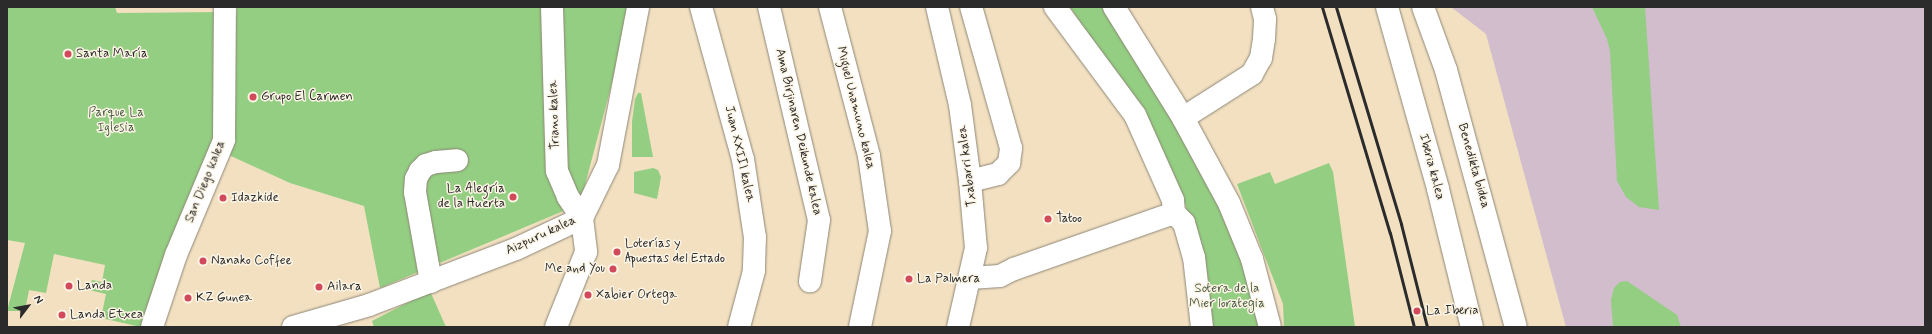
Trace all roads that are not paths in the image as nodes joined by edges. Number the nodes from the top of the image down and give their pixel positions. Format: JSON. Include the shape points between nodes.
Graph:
{"nodes":[{"id":1,"x":225,"y":7,"type":"edge"},
{"id":2,"x":552,"y":7,"type":"edge"},
{"id":3,"x":638,"y":7,"type":"edge"},
{"id":4,"x":701,"y":7,"type":"edge"},
{"id":5,"x":769,"y":7,"type":"edge"},
{"id":6,"x":830,"y":7,"type":"edge"},
{"id":7,"x":936,"y":7,"type":"edge"},
{"id":8,"x":971,"y":7,"type":"edge"},
{"id":9,"x":1055,"y":7,"type":"edge"},
{"id":10,"x":1114,"y":7,"type":"edge"},
{"id":11,"x":1262,"y":7,"type":"edge"},
{"id":12,"x":1387,"y":7,"type":"edge"},
{"id":13,"x":1423,"y":7,"type":"edge"},
{"id":14,"x":1183,"y":118,"type":"junction"},
{"id":15,"x":457,"y":160,"type":"dead end"},
{"id":16,"x":970,"y":181,"type":"junction"},
{"id":17,"x":1174,"y":213,"type":"junction"},
{"id":18,"x":582,"y":218,"type":"junction"},
{"id":19,"x":970,"y":278,"type":"junction"},
{"id":20,"x":430,"y":282,"type":"junction"},
{"id":21,"x":810,"y":282,"type":"dead end"},
{"id":22,"x":152,"y":327,"type":"edge"},
{"id":23,"x":294,"y":327,"type":"edge"},
{"id":24,"x":556,"y":327,"type":"edge"},
{"id":25,"x":739,"y":327,"type":"edge"},
{"id":26,"x":860,"y":327,"type":"edge"},
{"id":27,"x":958,"y":327,"type":"edge"},
{"id":28,"x":1202,"y":327,"type":"edge"},
{"id":29,"x":1270,"y":327,"type":"edge"},
{"id":30,"x":1472,"y":327,"type":"edge"},
{"id":31,"x":1516,"y":327,"type":"edge"}],
"edges":[{"from":1,"to":22,"type":"street","name":"San Diego kalea","via":[[224,140],[176,255]]},
{"from":2,"to":18,"type":"street","name":"Triano kalea","via":[[557,171],[568,197]]},
{"from":3,"to":18,"type":"street","name":"Aizpuru kalea","via":[[608,165]]},
{"from":4,"to":25,"type":"street","name":"Juan XXIII kalea","via":[[742,159],[755,237],[754,271]]},
{"from":5,"to":21,"type":"street","name":"Ama Birjinaren Deikunde kalea","via":[[819,220]]},
{"from":6,"to":26,"type":"street","name":"Miguel Unamuno kalea","via":[[869,156],[880,231]]},
{"from":7,"to":16,"type":"street","name":"Txabarri kalea","via":[[960,105]]},
{"from":8,"to":16,"type":"street","via":[[1011,148],[1009,163],[998,174]]},
{"from":9,"to":17,"type":"street","via":[[1135,115],[1173,200]]},
{"from":10,"to":14,"type":"street"},
{"from":11,"to":14,"type":"street","via":[[1265,19],[1264,39],[1260,58],[1252,74]]},
{"from":12,"to":30,"type":"street","name":"Iberia kalea","via":[[1438,189]]},
{"from":13,"to":31,"type":"street","name":"Benedikta bidea","via":[[1446,70]]},
{"from":14,"to":29,"type":"street","via":[[1219,182],[1235,217],[1252,259]]},
{"from":15,"to":20,"type":"street","via":[[436,162],[426,166],[416,179],[415,192]]},
{"from":16,"to":19,"type":"street","name":"Txabarri kalea","via":[[976,248]]},
{"from":17,"to":19,"type":"street","via":[[1000,276]]},
{"from":17,"to":28,"type":"street","via":[[1184,223],[1194,257]]},
{"from":18,"to":20,"type":"street","name":"Aizpuru kalea","via":[[516,249]]},
{"from":18,"to":24,"type":"street","via":[[586,252]]},
{"from":19,"to":27,"type":"street","name":"Txabarri kalea"},
{"from":20,"to":23,"type":"street","name":"Aizpuru kalea","via":[[364,307]]}]}
